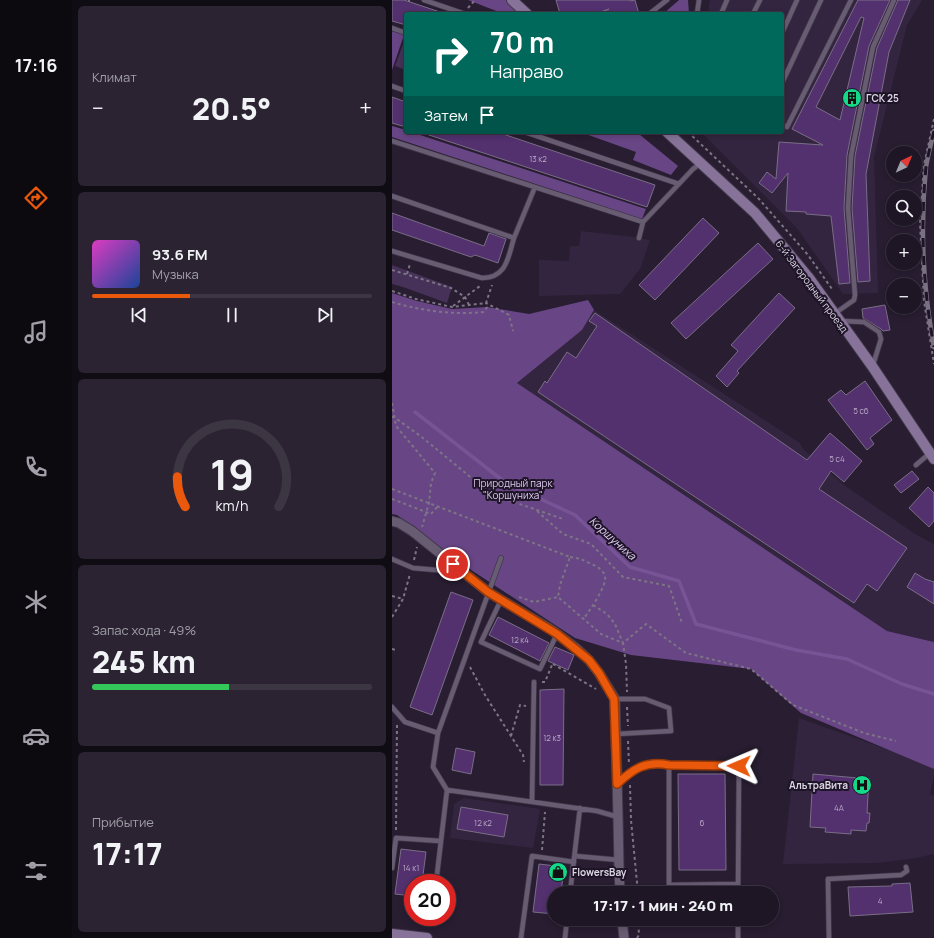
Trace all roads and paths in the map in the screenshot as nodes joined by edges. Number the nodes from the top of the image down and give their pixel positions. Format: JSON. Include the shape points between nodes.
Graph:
{"nodes":[{"id":1,"x":424,"y":0,"type":"edge"},
{"id":2,"x":512,"y":0,"type":"edge"},
{"id":3,"x":666,"y":0,"type":"edge"},
{"id":4,"x":699,"y":0,"type":"edge"},
{"id":5,"x":727,"y":0,"type":"edge"},
{"id":6,"x":760,"y":0,"type":"edge"},
{"id":7,"x":797,"y":0,"type":"edge"},
{"id":8,"x":821,"y":0,"type":"edge"},
{"id":9,"x":851,"y":0,"type":"edge"},
{"id":10,"x":894,"y":0,"type":"edge"},
{"id":11,"x":459,"y":12,"type":"edge"},
{"id":12,"x":525,"y":12,"type":"edge"},
{"id":13,"x":651,"y":12,"type":"edge"},
{"id":14,"x":697,"y":12,"type":"edge"},
{"id":15,"x":722,"y":12,"type":"edge"},
{"id":16,"x":755,"y":12,"type":"edge"},
{"id":17,"x":392,"y":28,"type":"edge"},
{"id":18,"x":784,"y":29,"type":"edge"},
{"id":19,"x":404,"y":32,"type":"edge"},
{"id":20,"x":784,"y":79,"type":"edge"},
{"id":21,"x":392,"y":86,"type":"edge"},
{"id":22,"x":404,"y":90,"type":"edge"},
{"id":23,"x":934,"y":119,"type":"edge"},
{"id":24,"x":784,"y":126,"type":"edge"},
{"id":25,"x":531,"y":134,"type":"edge"},
{"id":26,"x":669,"y":134,"type":"edge"},
{"id":27,"x":392,"y":141,"type":"edge"},
{"id":28,"x":702,"y":162,"type":"junction"},
{"id":29,"x":678,"y":184,"type":"junction"},
{"id":30,"x":535,"y":186,"type":"junction"},
{"id":31,"x":392,"y":196,"type":"edge"},
{"id":32,"x":643,"y":222,"type":"junction"},
{"id":33,"x":514,"y":238,"type":"junction"},
{"id":34,"x":639,"y":238,"type":"dead end"},
{"id":35,"x":392,"y":251,"type":"edge"},
{"id":36,"x":411,"y":257,"type":"junction"},
{"id":37,"x":392,"y":270,"type":"edge"},
{"id":38,"x":407,"y":274,"type":"junction"},
{"id":39,"x":494,"y":276,"type":"junction"},
{"id":40,"x":392,"y":291,"type":"edge"},
{"id":41,"x":465,"y":297,"type":"junction"},
{"id":42,"x":392,"y":302,"type":"edge"},
{"id":43,"x":486,"y":303,"type":"junction"},
{"id":44,"x":469,"y":305,"type":"junction"},
{"id":45,"x":452,"y":307,"type":"junction"},
{"id":46,"x":836,"y":317,"type":"junction"},
{"id":47,"x":513,"y":331,"type":"dead end"},
{"id":48,"x":934,"y":364,"type":"edge"},
{"id":49,"x":872,"y":366,"type":"junction"},
{"id":50,"x":392,"y":402,"type":"edge"},
{"id":51,"x":393,"y":417,"type":"edge"},
{"id":52,"x":932,"y":456,"type":"edge"},
{"id":53,"x":916,"y":465,"type":"dead end"},
{"id":54,"x":392,"y":489,"type":"edge"},
{"id":55,"x":392,"y":499,"type":"edge"},
{"id":56,"x":438,"y":506,"type":"dead end"},
{"id":57,"x":536,"y":510,"type":"junction"},
{"id":58,"x":563,"y":519,"type":"dead end"},
{"id":59,"x":392,"y":520,"type":"edge"},
{"id":60,"x":570,"y":557,"type":"dead end"},
{"id":61,"x":501,"y":558,"type":"dead end"},
{"id":62,"x":392,"y":559,"type":"edge"},
{"id":63,"x":413,"y":568,"type":"junction"},
{"id":64,"x":461,"y":572,"type":"junction"},
{"id":65,"x":488,"y":592,"type":"junction"},
{"id":66,"x":392,"y":596,"type":"edge"},
{"id":67,"x":514,"y":596,"type":"dead end"},
{"id":68,"x":558,"y":597,"type":"dead end"},
{"id":69,"x":403,"y":599,"type":"junction"},
{"id":70,"x":501,"y":600,"type":"junction"},
{"id":71,"x":594,"y":605,"type":"junction"},
{"id":72,"x":392,"y":617,"type":"edge"},
{"id":73,"x":584,"y":618,"type":"dead end"},
{"id":74,"x":682,"y":623,"type":"dead end"},
{"id":75,"x":557,"y":634,"type":"junction"},
{"id":76,"x":392,"y":649,"type":"edge"},
{"id":77,"x":396,"y":650,"type":"dead end"},
{"id":78,"x":465,"y":657,"type":"junction"},
{"id":79,"x":553,"y":664,"type":"dead end"},
{"id":80,"x":534,"y":682,"type":"dead end"},
{"id":81,"x":614,"y":699,"type":"junction"},
{"id":82,"x":520,"y":705,"type":"dead end"},
{"id":83,"x":392,"y":707,"type":"edge"},
{"id":84,"x":397,"y":714,"type":"junction"},
{"id":85,"x":438,"y":733,"type":"junction"},
{"id":86,"x":616,"y":734,"type":"junction"},
{"id":87,"x":511,"y":736,"type":"junction"},
{"id":88,"x":896,"y":741,"type":"dead end"},
{"id":89,"x":669,"y":765,"type":"junction"},
{"id":90,"x":533,"y":774,"type":"junction"},
{"id":91,"x":617,"y":784,"type":"junction"},
{"id":92,"x":447,"y":790,"type":"junction"},
{"id":93,"x":532,"y":801,"type":"junction"},
{"id":94,"x":546,"y":803,"type":"junction"},
{"id":95,"x":580,"y":808,"type":"junction"},
{"id":96,"x":618,"y":817,"type":"junction"},
{"id":97,"x":396,"y":838,"type":"junction"},
{"id":98,"x":440,"y":841,"type":"junction"},
{"id":99,"x":541,"y":857,"type":"junction"},
{"id":100,"x":575,"y":859,"type":"junction"},
{"id":101,"x":619,"y":860,"type":"junction"},
{"id":102,"x":906,"y":867,"type":"dead end"},
{"id":103,"x":392,"y":868,"type":"edge"},
{"id":104,"x":437,"y":874,"type":"edge"},
{"id":105,"x":738,"y":884,"type":"joint"},
{"id":106,"x":571,"y":886,"type":"edge"},
{"id":107,"x":620,"y":886,"type":"edge"},
{"id":108,"x":566,"y":926,"type":"edge"},
{"id":109,"x":623,"y":926,"type":"edge"},
{"id":110,"x":638,"y":926,"type":"edge"},
{"id":111,"x":738,"y":926,"type":"edge"},
{"id":112,"x":392,"y":934,"type":"edge"},
{"id":113,"x":427,"y":938,"type":"edge"},
{"id":114,"x":521,"y":938,"type":"edge"},
{"id":115,"x":565,"y":938,"type":"edge"},
{"id":116,"x":624,"y":938,"type":"edge"},
{"id":117,"x":637,"y":938,"type":"edge"},
{"id":118,"x":738,"y":938,"type":"edge"},
{"id":119,"x":829,"y":938,"type":"edge"}],
"edges":[{"from":1,"to":11,"type":"lane"},
{"from":2,"to":12,"type":"street"},
{"from":3,"to":13,"type":"lane"},
{"from":4,"to":14,"type":"lane"},
{"from":5,"to":15,"type":"lane"},
{"from":6,"to":16,"type":"lane"},
{"from":7,"to":18,"type":"lane"},
{"from":8,"to":20,"type":"lane"},
{"from":9,"to":24,"type":"lane","via":[[787,128]]},
{"from":10,"to":46,"type":"lane","via":[[873,47],[851,156],[848,208],[855,295],[854,300]]},
{"from":17,"to":19,"type":"lane"},
{"from":21,"to":22,"type":"lane"},
{"from":23,"to":48,"type":"path","via":[[924,165],[920,223],[924,301]]},
{"from":25,"to":29,"type":"lane"},
{"from":26,"to":28,"type":"street","name":"6-й Загородный проезд"},
{"from":27,"to":30,"type":"lane"},
{"from":28,"to":29,"type":"lane"},
{"from":28,"to":46,"type":"street","name":"6-й Загородный проезд","via":[[755,213],[809,278]]},
{"from":29,"to":32,"type":"lane"},
{"from":30,"to":32,"type":"lane"},
{"from":30,"to":33,"type":"lane"},
{"from":31,"to":33,"type":"lane"},
{"from":32,"to":34,"type":"lane"},
{"from":33,"to":39,"type":"lane","via":[[504,267]]},
{"from":35,"to":36,"type":"lane"},
{"from":36,"to":38,"type":"path"},
{"from":36,"to":39,"type":"lane","via":[[482,278]]},
{"from":37,"to":38,"type":"path"},
{"from":38,"to":41,"type":"path","via":[[451,288]]},
{"from":39,"to":41,"type":"path"},
{"from":39,"to":43,"type":"path"},
{"from":40,"to":45,"type":"path"},
{"from":41,"to":44,"type":"path"},
{"from":41,"to":45,"type":"path"},
{"from":42,"to":43,"type":"path","via":[[435,312],[471,313],[484,312]]},
{"from":43,"to":44,"type":"path"},
{"from":43,"to":47,"type":"path","via":[[509,315]]},
{"from":44,"to":45,"type":"path"},
{"from":46,"to":49,"type":"street","name":"6-й Загородный проезд"},
{"from":46,"to":49,"type":"lane","via":[[864,322],[879,332],[881,339]]},
{"from":49,"to":52,"type":"street","name":"6-й Загородный проезд"},
{"from":50,"to":51,"type":"path"},
{"from":51,"to":54,"type":"path","via":[[396,426],[435,473],[429,503]]},
{"from":51,"to":57,"type":"path","via":[[423,438],[491,494]]},
{"from":52,"to":53,"type":"lane"},
{"from":55,"to":56,"type":"path","via":[[431,514]]},
{"from":57,"to":58,"type":"path"},
{"from":57,"to":74,"type":"path","via":[[563,534],[591,544],[623,577],[669,586]]},
{"from":59,"to":64,"type":"street","via":[[412,531]]},
{"from":60,"to":71,"type":"path","via":[[580,558],[599,567],[605,575]]},
{"from":61,"to":65,"type":"lane"},
{"from":62,"to":63,"type":"lane"},
{"from":63,"to":64,"type":"lane"},
{"from":63,"to":69,"type":"path"},
{"from":64,"to":65,"type":"street"},
{"from":65,"to":70,"type":"street"},
{"from":65,"to":78,"type":"lane"},
{"from":66,"to":69,"type":"path"},
{"from":67,"to":68,"type":"path","via":[[534,602]]},
{"from":69,"to":72,"type":"path"},
{"from":70,"to":75,"type":"street"},
{"from":70,"to":75,"type":"lane","via":[[481,642],[540,670]]},
{"from":71,"to":73,"type":"path"},
{"from":71,"to":88,"type":"path","via":[[607,614],[615,624],[623,643],[646,624],[686,653],[751,669],[793,705],[864,732]]},
{"from":75,"to":81,"type":"street","via":[[589,660]]},
{"from":76,"to":77,"type":"path"},
{"from":78,"to":85,"type":"lane"},
{"from":78,"to":87,"type":"path"},
{"from":79,"to":81,"type":"path"},
{"from":80,"to":90,"type":"lane"},
{"from":81,"to":86,"type":"street"},
{"from":81,"to":86,"type":"lane","via":[[645,699],[669,708],[671,731]]},
{"from":82,"to":87,"type":"path"},
{"from":83,"to":84,"type":"lane"},
{"from":84,"to":85,"type":"lane","via":[[405,722]]},
{"from":84,"to":97,"type":"path"},
{"from":85,"to":92,"type":"lane","via":[[433,766]]},
{"from":86,"to":91,"type":"street"},
{"from":87,"to":90,"type":"path","via":[[523,755],[527,769]]},
{"from":89,"to":91,"type":"lane","via":[[649,763],[629,773]]},
{"from":89,"to":105,"type":"lane","via":[[739,766]]},
{"from":89,"to":105,"type":"lane","via":[[669,885]]},
{"from":90,"to":93,"type":"lane"},
{"from":91,"to":96,"type":"street"},
{"from":92,"to":93,"type":"lane"},
{"from":92,"to":98,"type":"lane"},
{"from":93,"to":94,"type":"lane"},
{"from":94,"to":95,"type":"lane"},
{"from":94,"to":99,"type":"path"},
{"from":95,"to":96,"type":"lane"},
{"from":95,"to":100,"type":"lane"},
{"from":96,"to":101,"type":"street"},
{"from":97,"to":98,"type":"lane"},
{"from":97,"to":103,"type":"lane"},
{"from":98,"to":104,"type":"lane"},
{"from":99,"to":100,"type":"lane"},
{"from":99,"to":114,"type":"lane","via":[[532,856]]},
{"from":100,"to":101,"type":"lane"},
{"from":100,"to":106,"type":"lane"},
{"from":101,"to":107,"type":"street"},
{"from":102,"to":119,"type":"lane","via":[[907,871],[901,875],[828,879]]},
{"from":108,"to":115,"type":"lane"},
{"from":109,"to":116,"type":"street"},
{"from":110,"to":117,"type":"path"},
{"from":111,"to":118,"type":"lane"},
{"from":112,"to":113,"type":"street"}]}
